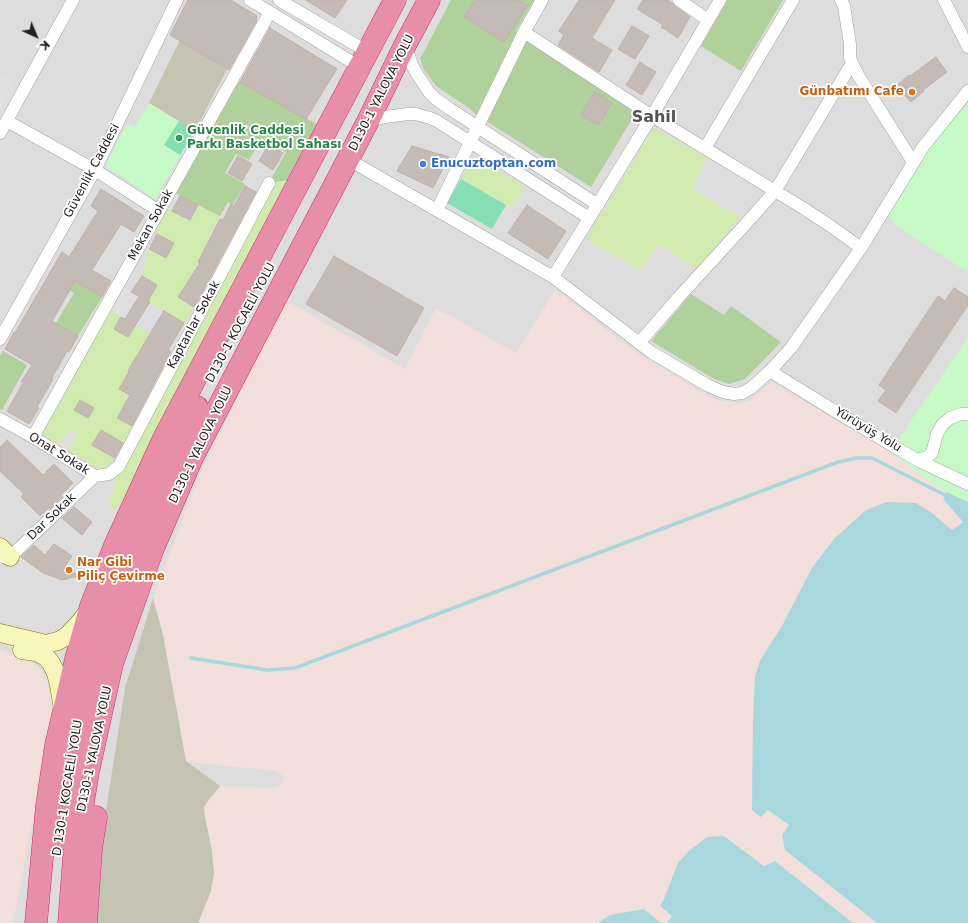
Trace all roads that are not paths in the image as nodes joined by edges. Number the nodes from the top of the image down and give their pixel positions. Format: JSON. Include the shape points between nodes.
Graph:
{"nodes":[{"id":1,"x":72,"y":0,"type":"edge"},
{"id":2,"x":178,"y":0,"type":"edge"},
{"id":3,"x":250,"y":0,"type":"edge"},
{"id":4,"x":279,"y":0,"type":"edge"},
{"id":5,"x":395,"y":0,"type":"edge"},
{"id":6,"x":409,"y":0,"type":"edge"},
{"id":7,"x":429,"y":0,"type":"edge"},
{"id":8,"x":438,"y":0,"type":"edge"},
{"id":9,"x":542,"y":0,"type":"edge"},
{"id":10,"x":679,"y":0,"type":"edge"},
{"id":11,"x":720,"y":0,"type":"edge"},
{"id":12,"x":793,"y":0,"type":"edge"},
{"id":13,"x":841,"y":0,"type":"edge"},
{"id":14,"x":944,"y":0,"type":"edge"},
{"id":15,"x":270,"y":12,"type":"junction"},
{"id":16,"x":708,"y":20,"type":"junction"},
{"id":17,"x":524,"y":32,"type":"junction"},
{"id":18,"x":968,"y":47,"type":"edge"},
{"id":19,"x":410,"y":56,"type":"junction"},
{"id":20,"x":364,"y":59,"type":"junction"},
{"id":21,"x":852,"y":64,"type":"junction"},
{"id":22,"x":968,"y":91,"type":"edge"},
{"id":23,"x":652,"y":116,"type":"junction"},
{"id":24,"x":377,"y":119,"type":"junction"},
{"id":25,"x":7,"y":121,"type":"junction"},
{"id":26,"x":478,"y":127,"type":"junction"},
{"id":27,"x":0,"y":133,"type":"edge"},
{"id":28,"x":470,"y":142,"type":"junction"},
{"id":29,"x":705,"y":148,"type":"junction"},
{"id":30,"x":913,"y":162,"type":"junction"},
{"id":31,"x":352,"y":163,"type":"junction"},
{"id":32,"x":95,"y":170,"type":"junction"},
{"id":33,"x":269,"y":183,"type":"dead end"},
{"id":34,"x":775,"y":190,"type":"junction"},
{"id":35,"x":598,"y":206,"type":"junction"},
{"id":36,"x":437,"y":210,"type":"junction"},
{"id":37,"x":159,"y":211,"type":"junction"},
{"id":38,"x":589,"y":218,"type":"junction"},
{"id":39,"x":861,"y":248,"type":"junction"},
{"id":40,"x":553,"y":277,"type":"junction"},
{"id":41,"x":0,"y":339,"type":"edge"},
{"id":42,"x":639,"y":343,"type":"junction"},
{"id":43,"x":200,"y":370,"type":"junction"},
{"id":44,"x":770,"y":371,"type":"junction"},
{"id":45,"x":968,"y":414,"type":"edge"},
{"id":46,"x":0,"y":418,"type":"edge"},
{"id":47,"x":189,"y":421,"type":"junction"},
{"id":48,"x":33,"y":437,"type":"junction"},
{"id":49,"x":917,"y":460,"type":"junction"},
{"id":50,"x":119,"y":466,"type":"joint"},
{"id":51,"x":95,"y":476,"type":"junction"},
{"id":52,"x":968,"y":484,"type":"edge"},
{"id":53,"x":3,"y":554,"type":"edge"},
{"id":54,"x":91,"y":606,"type":"junction"},
{"id":55,"x":0,"y":633,"type":"edge"},
{"id":56,"x":0,"y":645,"type":"edge"},
{"id":57,"x":95,"y":655,"type":"joint"},
{"id":58,"x":64,"y":710,"type":"junction"},
{"id":59,"x":60,"y":920,"type":"edge"}],
"edges":[{"from":1,"to":25,"type":"street"},
{"from":2,"to":32,"type":"street","name":"Güvenlik Caddesi"},
{"from":3,"to":15,"type":"street"},
{"from":4,"to":20,"type":"street"},
{"from":5,"to":20,"type":"highway"},
{"from":6,"to":47,"type":"highway","name":"D130-1 KOCAELİ YOLU"},
{"from":7,"to":59,"type":"highway","name":"D130-1 YALOVA YOLU","via":[[192,458],[152,551],[112,664],[88,772],[74,858]]},
{"from":8,"to":19,"type":"highway"},
{"from":9,"to":17,"type":"street"},
{"from":10,"to":16,"type":"street"},
{"from":11,"to":16,"type":"street"},
{"from":12,"to":29,"type":"street"},
{"from":13,"to":21,"type":"street"},
{"from":14,"to":18,"type":"street"},
{"from":15,"to":20,"type":"street"},
{"from":15,"to":37,"type":"street","name":"Mekan Sokak"},
{"from":16,"to":23,"type":"street"},
{"from":17,"to":23,"type":"street"},
{"from":17,"to":26,"type":"street"},
{"from":19,"to":24,"type":"highway"},
{"from":19,"to":26,"type":"street","via":[[412,65],[429,92]]},
{"from":20,"to":43,"type":"highway"},
{"from":21,"to":30,"type":"street"},
{"from":21,"to":34,"type":"street"},
{"from":22,"to":30,"type":"street"},
{"from":23,"to":29,"type":"street"},
{"from":23,"to":35,"type":"street"},
{"from":24,"to":28,"type":"street","via":[[398,114],[424,116]]},
{"from":24,"to":31,"type":"highway"},
{"from":25,"to":27,"type":"street"},
{"from":25,"to":32,"type":"street"},
{"from":26,"to":28,"type":"street"},
{"from":26,"to":35,"type":"street"},
{"from":28,"to":36,"type":"street"},
{"from":28,"to":38,"type":"street"},
{"from":29,"to":34,"type":"street"},
{"from":30,"to":39,"type":"street"},
{"from":31,"to":36,"type":"street"},
{"from":31,"to":59,"type":"highway","via":[[205,458],[147,601],[130,654],[102,768],[91,849]]},
{"from":32,"to":37,"type":"street"},
{"from":32,"to":41,"type":"street","name":"Güvenlik Caddesi"},
{"from":33,"to":50,"type":"street","name":"Kaptanlar Sokak"},
{"from":34,"to":39,"type":"street","via":[[829,224]]},
{"from":34,"to":42,"type":"street"},
{"from":35,"to":38,"type":"street"},
{"from":36,"to":40,"type":"street"},
{"from":37,"to":48,"type":"street","name":"Mekan Sokak"},
{"from":38,"to":40,"type":"street"},
{"from":39,"to":44,"type":"street","via":[[791,348]]},
{"from":40,"to":42,"type":"street"},
{"from":42,"to":44,"type":"street","via":[[707,385],[723,392],[742,393]]},
{"from":43,"to":47,"type":"highway"},
{"from":43,"to":54,"type":"highway","via":[[164,438],[128,515]]},
{"from":44,"to":49,"type":"street","name":"Yürüyüş Yolu"},
{"from":45,"to":49,"type":"street","via":[[950,418],[937,434],[932,453],[927,458]]},
{"from":46,"to":48,"type":"street","name":"Onat Sokak"},
{"from":47,"to":57,"type":"highway","name":"D130-1 KOCAELİ YOLU","via":[[119,580]]},
{"from":48,"to":51,"type":"street","name":"Onat Sokak"},
{"from":49,"to":52,"type":"street","name":"Yürüyüş Yolu"},
{"from":50,"to":51,"type":"street","name":"Onat Sokak","via":[[108,474]]},
{"from":51,"to":53,"type":"street","name":"Dar Sokak"},
{"from":54,"to":55,"type":"main road","via":[[67,636],[58,641],[46,644]]},
{"from":54,"to":58,"type":"highway"},
{"from":56,"to":58,"type":"main road","via":[[36,652],[46,657],[56,673]]},
{"from":57,"to":59,"type":"highway","name":"D 130-1 KOCAELİ YOLU","via":[[71,756],[56,854]]},
{"from":58,"to":59,"type":"highway","via":[[47,805]]}]}
